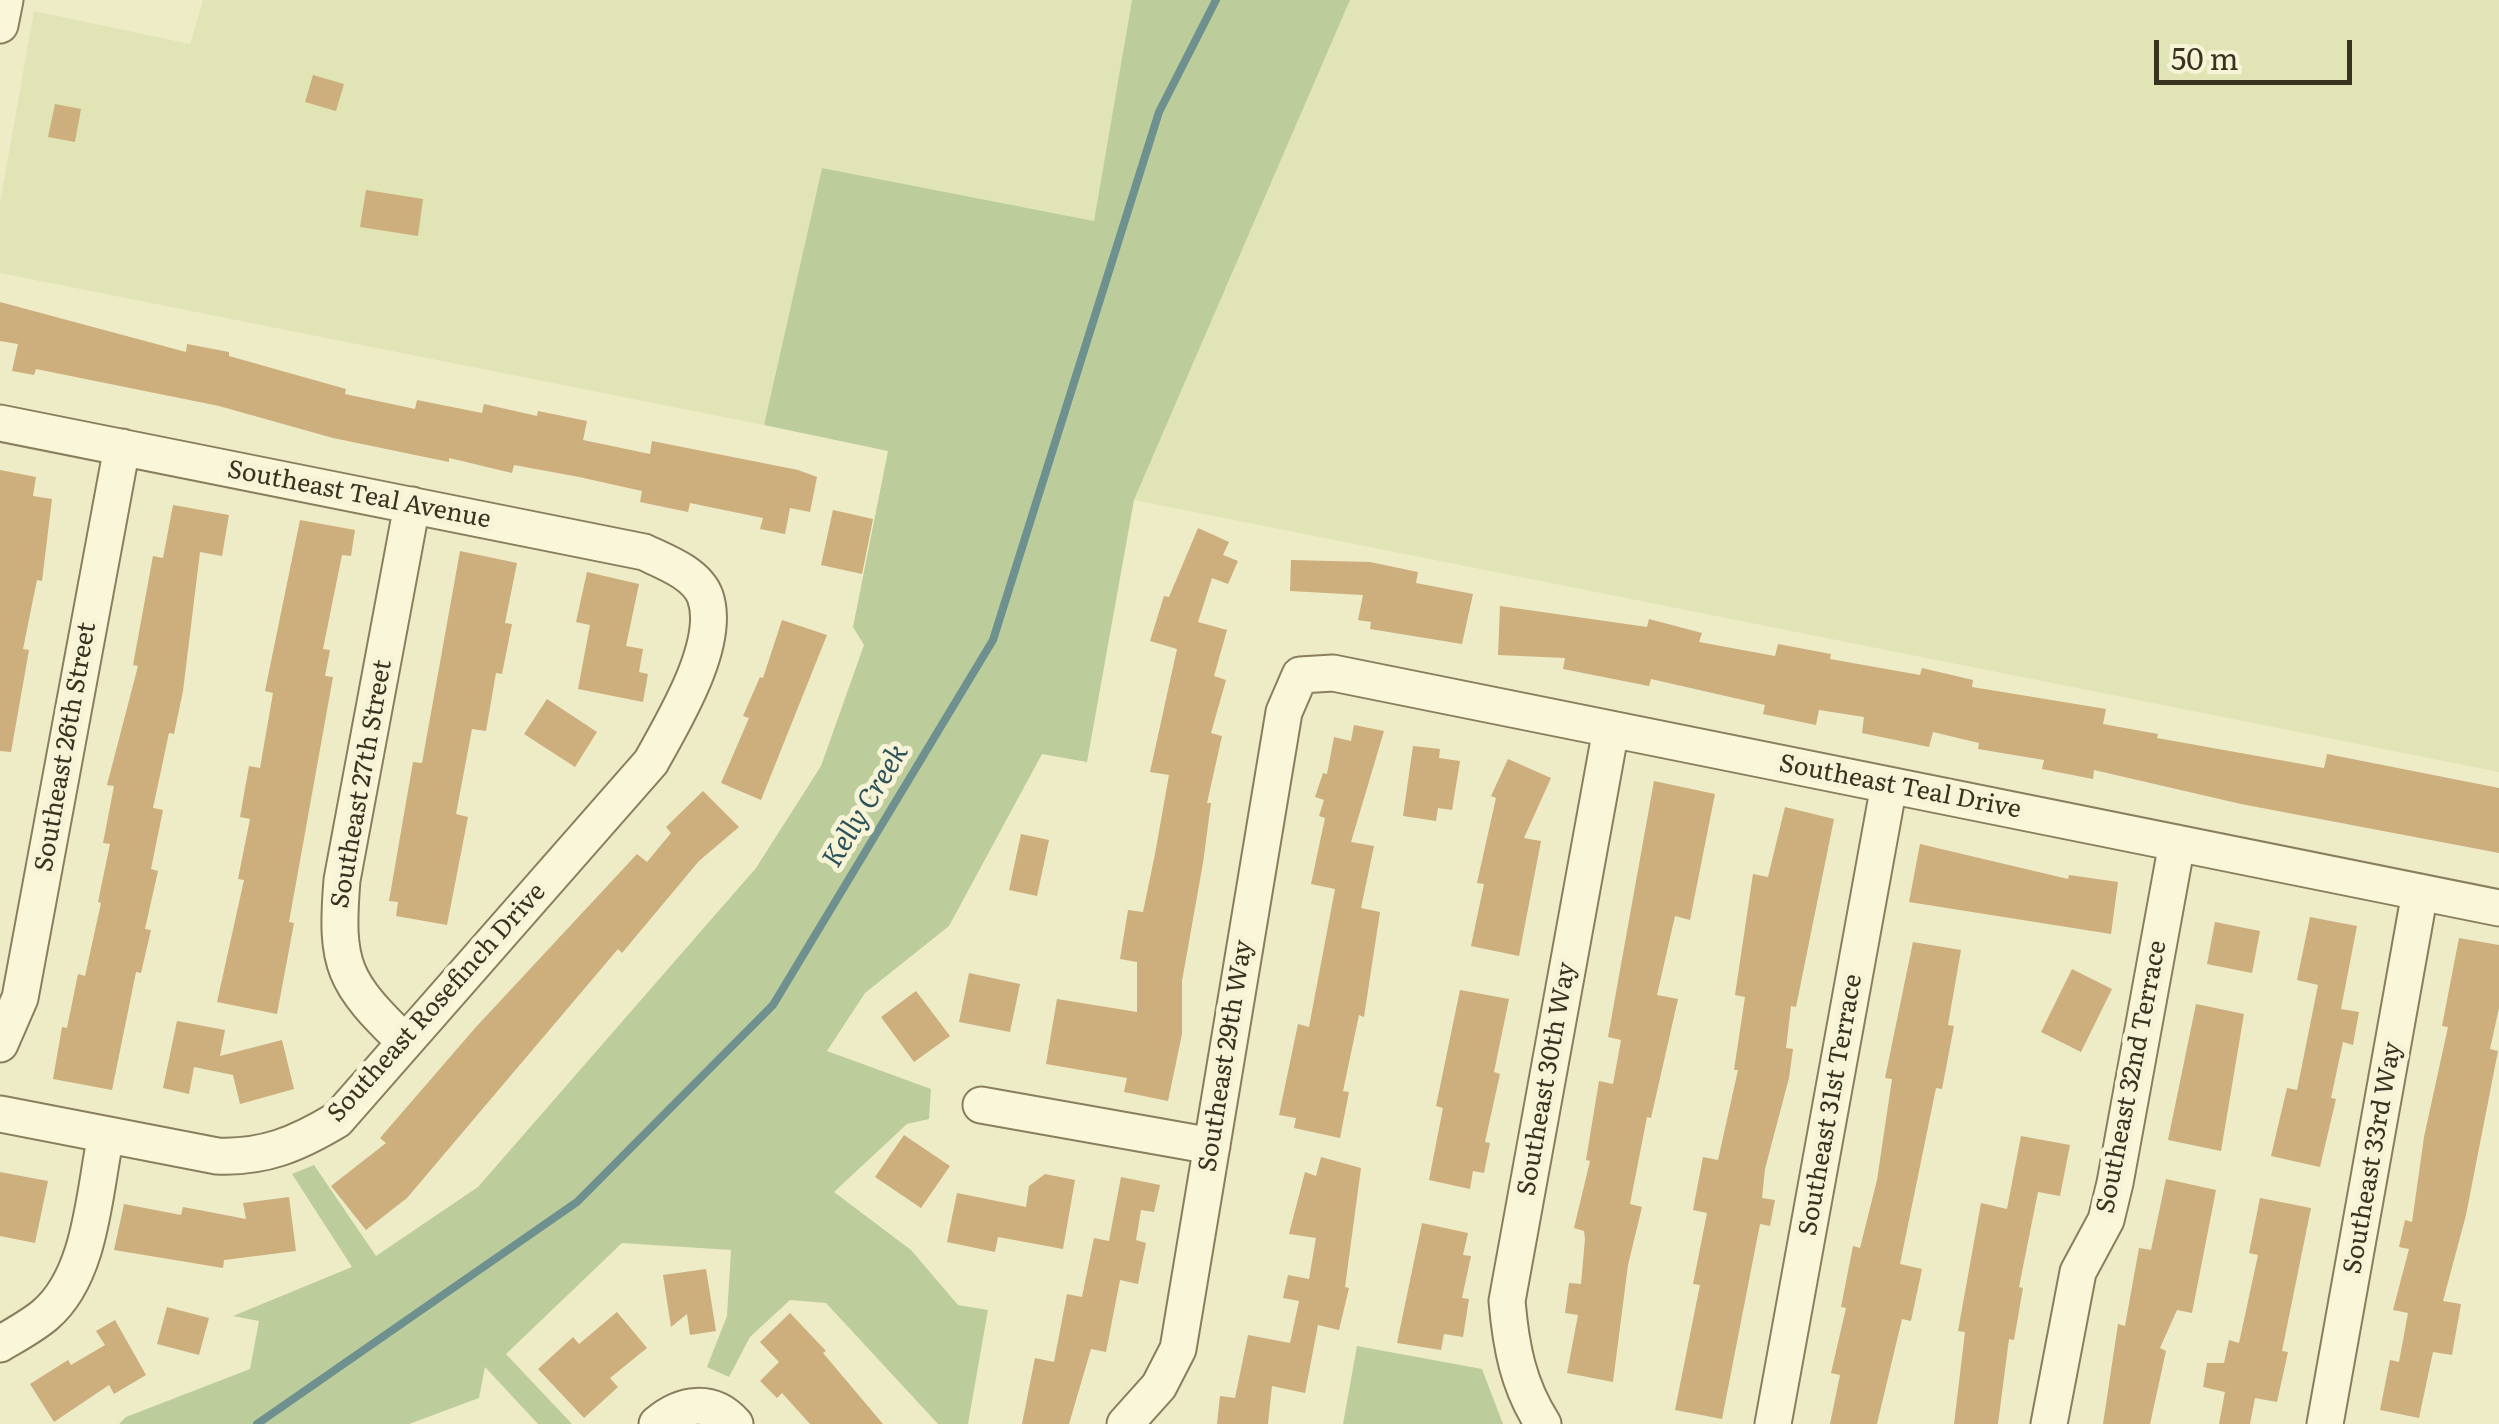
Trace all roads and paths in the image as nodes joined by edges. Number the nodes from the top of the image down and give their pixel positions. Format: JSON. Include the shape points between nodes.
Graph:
{"nodes":[{"id":1,"x":4,"y":0,"type":"edge"},
{"id":2,"x":0,"y":26,"type":"edge"},
{"id":3,"x":0,"y":423,"type":"edge"},
{"id":4,"x":122,"y":447,"type":"junction"},
{"id":5,"x":412,"y":505,"type":"junction"},
{"id":6,"x":704,"y":594,"type":"joint"},
{"id":7,"x":1300,"y":675,"type":"joint"},
{"id":8,"x":1611,"y":729,"type":"junction"},
{"id":9,"x":1888,"y":785,"type":"junction"},
{"id":10,"x":2177,"y":843,"type":"junction"},
{"id":11,"x":2420,"y":892,"type":"junction"},
{"id":12,"x":2499,"y":908,"type":"edge"},
{"id":13,"x":405,"y":1042,"type":"junction"},
{"id":14,"x":0,"y":1044,"type":"edge"},
{"id":15,"x":981,"y":1105,"type":"dead end"},
{"id":16,"x":0,"y":1114,"type":"edge"},
{"id":17,"x":106,"y":1134,"type":"junction"},
{"id":18,"x":1212,"y":1146,"type":"junction"},
{"id":19,"x":0,"y":1344,"type":"edge"},
{"id":20,"x":658,"y":1424,"type":"edge"},
{"id":21,"x":735,"y":1424,"type":"edge"},
{"id":22,"x":1124,"y":1424,"type":"edge"},
{"id":23,"x":1543,"y":1424,"type":"edge"},
{"id":24,"x":1772,"y":1424,"type":"edge"},
{"id":25,"x":2049,"y":1424,"type":"edge"},
{"id":26,"x":2325,"y":1424,"type":"edge"}],
"edges":[{"from":1,"to":2,"type":"street"},
{"from":3,"to":4,"type":"street","name":"Southeast Teal Avenue"},
{"from":4,"to":5,"type":"street","name":"Southeast Teal Avenue"},
{"from":4,"to":14,"type":"street","name":"Southeast 26th Street","via":[[20,998]]},
{"from":5,"to":6,"type":"street","name":"Southeast Teal Avenue","via":[[644,552],[681,569]]},
{"from":5,"to":13,"type":"street","name":"Southeast 27th Street","via":[[342,880],[337,942],[364,1002]]},
{"from":6,"to":13,"type":"street","name":"Southeast Rosefinch Drive","via":[[708,624],[700,660],[651,762]]},
{"from":7,"to":8,"type":"street","name":"Southeast Teal Drive","via":[[1333,673]]},
{"from":7,"to":18,"type":"street","name":"Southeast 29th Way","via":[[1284,712]]},
{"from":8,"to":9,"type":"street","name":"Southeast Teal Drive"},
{"from":8,"to":23,"type":"street","name":"Southeast 30th Way","via":[[1507,1301],[1511,1346],[1526,1397]]},
{"from":9,"to":10,"type":"street","name":"Southeast Teal Drive"},
{"from":9,"to":24,"type":"street","name":"Southeast 31st Terrace"},
{"from":10,"to":11,"type":"street","name":"Southeast Teal Drive"},
{"from":10,"to":25,"type":"street","name":"Southeast 32nd Terrace","via":[[2115,1183],[2106,1220],[2078,1272]]},
{"from":11,"to":12,"type":"street","name":"Southeast Teal Drive"},
{"from":11,"to":26,"type":"street","name":"Southeast 33rd Way"},
{"from":13,"to":17,"type":"street","name":"Southeast Rosefinch Drive","via":[[337,1120],[282,1149],[247,1158],[217,1156]]},
{"from":15,"to":18,"type":"street"},
{"from":16,"to":17,"type":"street","name":"Southeast Rosefinch Drive"},
{"from":17,"to":19,"type":"street","via":[[68,1288],[46,1314]]},
{"from":18,"to":22,"type":"street","name":"Southeast 29th Way","via":[[1178,1349],[1159,1386]]},
{"from":20,"to":21,"type":"street","via":[[688,1405],[707,1407]]}]}
